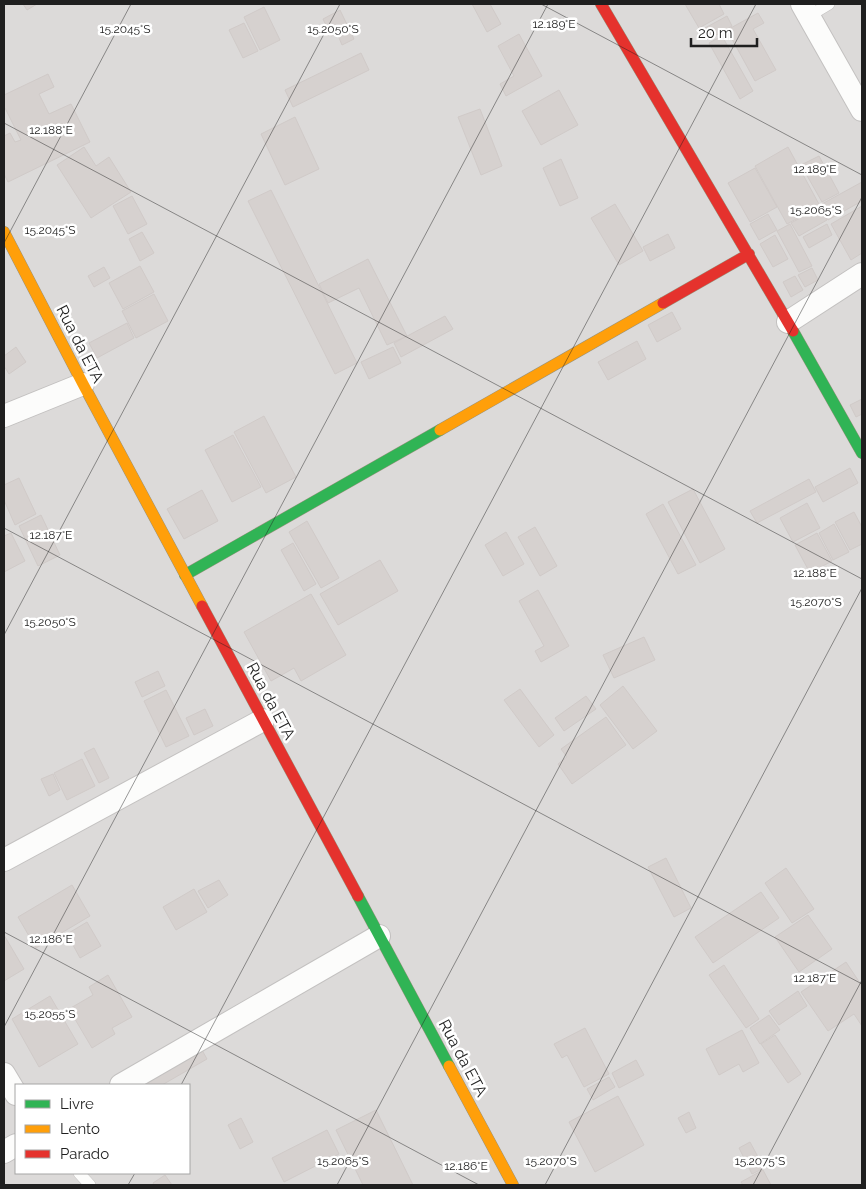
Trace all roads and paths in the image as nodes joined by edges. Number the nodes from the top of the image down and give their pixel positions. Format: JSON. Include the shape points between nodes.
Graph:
{"nodes":[{"id":1,"x":601,"y":4,"type":"edge"},
{"id":2,"x":829,"y":4,"type":"edge"},
{"id":3,"x":806,"y":10,"type":"edge"},
{"id":4,"x":862,"y":110,"type":"edge"},
{"id":5,"x":4,"y":232,"type":"edge"},
{"id":6,"x":749,"y":254,"type":"junction"},
{"id":7,"x":862,"y":274,"type":"edge"},
{"id":8,"x":788,"y":322,"type":"junction"},
{"id":9,"x":83,"y":384,"type":"junction"},
{"id":10,"x":4,"y":416,"type":"edge"},
{"id":11,"x":862,"y":453,"type":"edge"},
{"id":12,"x":185,"y":575,"type":"junction"},
{"id":13,"x":263,"y":720,"type":"junction"},
{"id":14,"x":4,"y":860,"type":"edge"},
{"id":15,"x":379,"y":936,"type":"junction"},
{"id":16,"x":4,"y":1074,"type":"edge"},
{"id":17,"x":123,"y":1084,"type":"edge"},
{"id":18,"x":15,"y":1092,"type":"edge"},
{"id":19,"x":15,"y":1146,"type":"edge"},
{"id":20,"x":4,"y":1152,"type":"edge"},
{"id":21,"x":79,"y":1174,"type":"edge"},
{"id":22,"x":90,"y":1185,"type":"edge"},
{"id":23,"x":513,"y":1185,"type":"edge"}],
"edges":[{"from":1,"to":6,"type":"street"},
{"from":2,"to":3,"type":"lane"},
{"from":3,"to":4,"type":"street"},
{"from":5,"to":9,"type":"street","name":"Rua da ETA"},
{"from":6,"to":8,"type":"street"},
{"from":6,"to":12,"type":"street"},
{"from":7,"to":8,"type":"street"},
{"from":8,"to":11,"type":"street"},
{"from":9,"to":10,"type":"street"},
{"from":9,"to":12,"type":"street","name":"Rua da ETA"},
{"from":12,"to":13,"type":"street","name":"Rua da ETA"},
{"from":13,"to":14,"type":"street"},
{"from":13,"to":15,"type":"street","name":"Rua da ETA"},
{"from":15,"to":17,"type":"street"},
{"from":15,"to":23,"type":"street","name":"Rua da ETA"},
{"from":16,"to":18,"type":"street"},
{"from":19,"to":20,"type":"street"},
{"from":21,"to":22,"type":"lane"}]}
